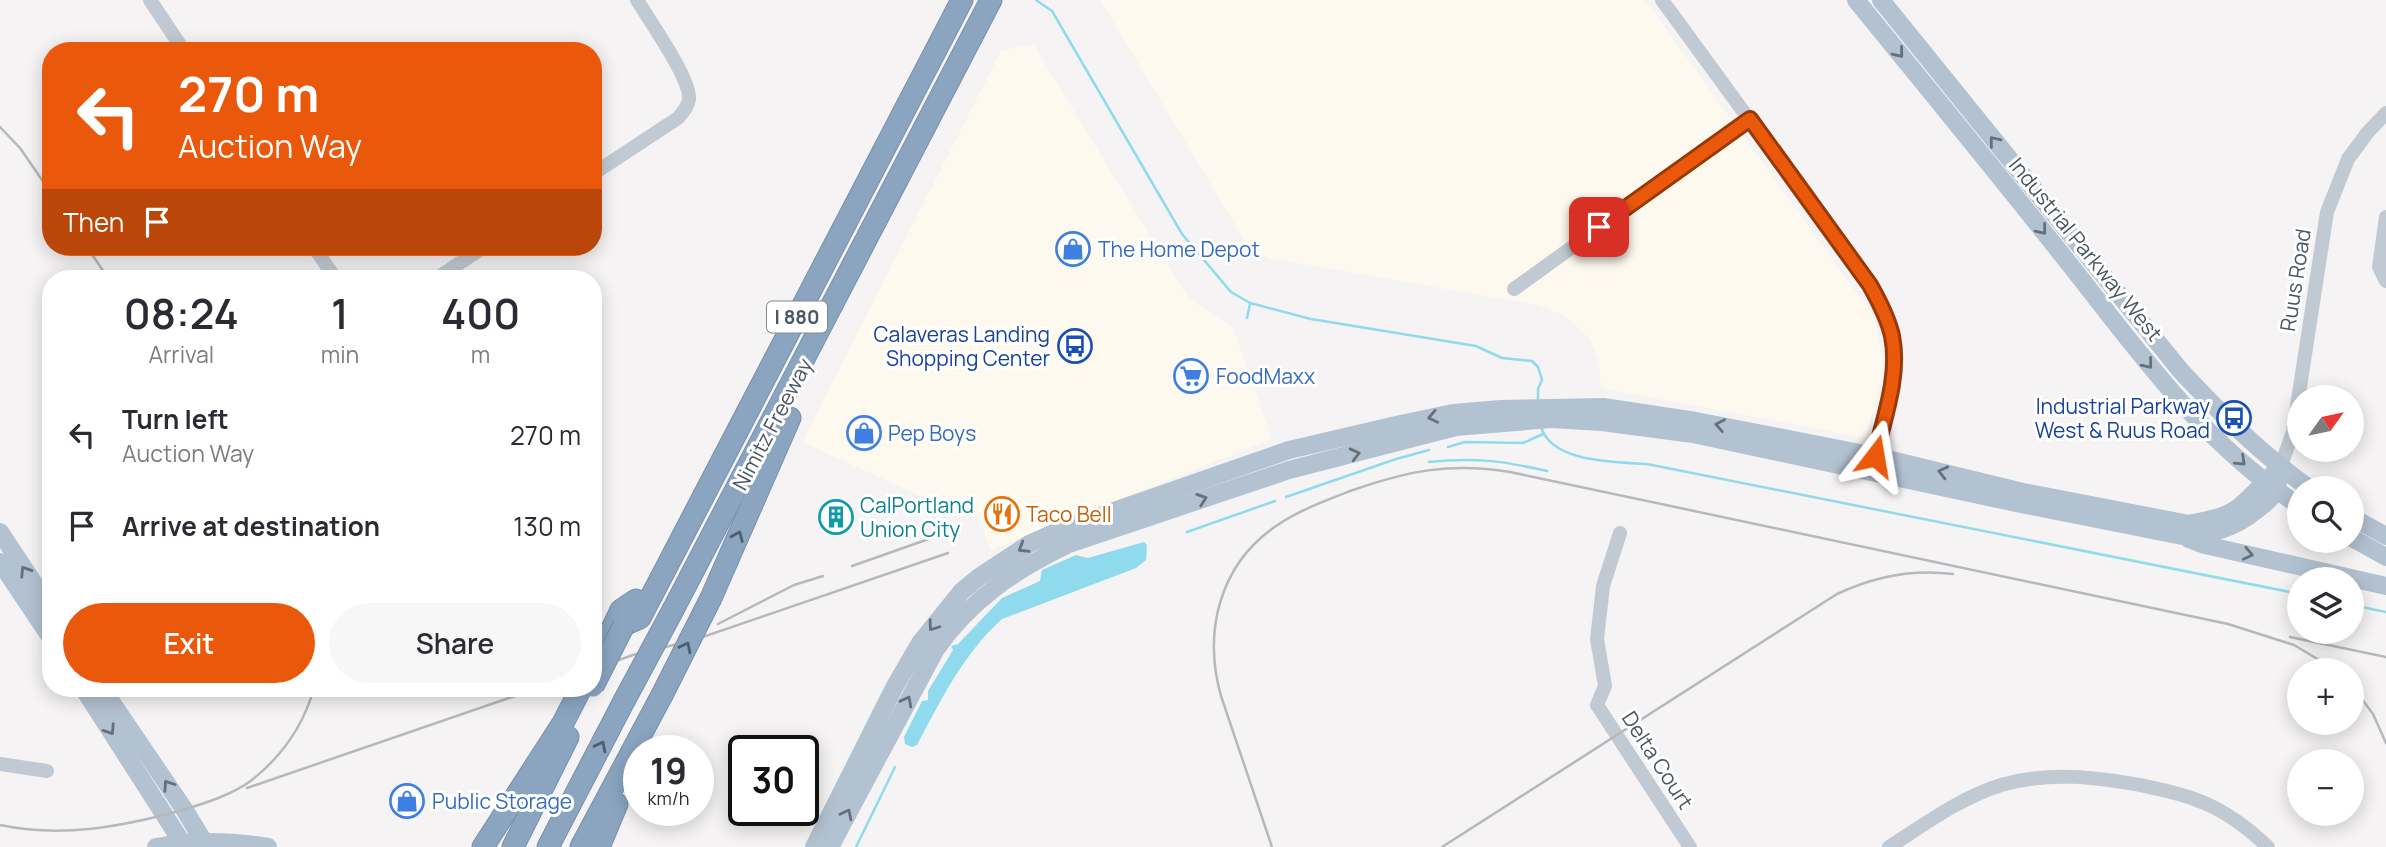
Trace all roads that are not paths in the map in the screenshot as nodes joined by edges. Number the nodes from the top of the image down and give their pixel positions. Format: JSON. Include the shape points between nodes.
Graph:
{"nodes":[{"id":1,"x":150,"y":0,"type":"edge"},
{"id":2,"x":637,"y":0,"type":"edge"},
{"id":3,"x":950,"y":0,"type":"edge"},
{"id":4,"x":962,"y":0,"type":"edge"},
{"id":5,"x":977,"y":0,"type":"edge"},
{"id":6,"x":991,"y":0,"type":"edge"},
{"id":7,"x":1662,"y":0,"type":"edge"},
{"id":8,"x":1856,"y":0,"type":"edge"},
{"id":9,"x":1881,"y":0,"type":"edge"},
{"id":10,"x":178,"y":42,"type":"edge"},
{"id":11,"x":2386,"y":113,"type":"edge"},
{"id":12,"x":1750,"y":119,"type":"junction"},
{"id":13,"x":602,"y":168,"type":"edge"},
{"id":14,"x":2385,"y":221,"type":"edge"},
{"id":15,"x":470,"y":256,"type":"edge"},
{"id":16,"x":449,"y":270,"type":"edge"},
{"id":17,"x":2386,"y":281,"type":"edge"},
{"id":18,"x":1514,"y":289,"type":"dead end"},
{"id":19,"x":831,"y":312,"type":"junction"},
{"id":20,"x":1501,"y":415,"type":"junction"},
{"id":21,"x":1289,"y":450,"type":"junction"},
{"id":22,"x":1873,"y":464,"type":"junction"},
{"id":23,"x":2280,"y":468,"type":"junction"},
{"id":24,"x":1289,"y":470,"type":"junction"},
{"id":25,"x":2292,"y":476,"type":"edge"},
{"id":26,"x":2270,"y":486,"type":"junction"},
{"id":27,"x":2287,"y":497,"type":"edge"},
{"id":28,"x":2364,"y":524,"type":"edge"},
{"id":29,"x":0,"y":533,"type":"edge"},
{"id":30,"x":1620,"y":533,"type":"dead end"},
{"id":31,"x":2182,"y":536,"type":"junction"},
{"id":32,"x":2386,"y":536,"type":"edge"},
{"id":33,"x":2364,"y":545,"type":"edge"},
{"id":34,"x":2386,"y":557,"type":"edge"},
{"id":35,"x":0,"y":562,"type":"edge"},
{"id":36,"x":696,"y":570,"type":"junction"},
{"id":37,"x":2386,"y":586,"type":"edge"},
{"id":38,"x":42,"y":596,"type":"edge"},
{"id":39,"x":636,"y":600,"type":"junction"},
{"id":40,"x":42,"y":625,"type":"edge"},
{"id":41,"x":624,"y":625,"type":"junction"},
{"id":42,"x":602,"y":647,"type":"edge"},
{"id":43,"x":602,"y":669,"type":"edge"},
{"id":44,"x":662,"y":695,"type":"junction"},
{"id":45,"x":89,"y":697,"type":"edge"},
{"id":46,"x":108,"y":697,"type":"edge"},
{"id":47,"x":578,"y":697,"type":"edge"},
{"id":48,"x":586,"y":697,"type":"edge"},
{"id":49,"x":571,"y":719,"type":"junction"},
{"id":50,"x":646,"y":735,"type":"edge"},
{"id":51,"x":880,"y":736,"type":"junction"},
{"id":52,"x":0,"y":764,"type":"edge"},
{"id":53,"x":47,"y":771,"type":"dead end"},
{"id":54,"x":623,"y":789,"type":"edge"},
{"id":55,"x":184,"y":845,"type":"edge"},
{"id":56,"x":206,"y":845,"type":"edge"},
{"id":57,"x":156,"y":847,"type":"edge"},
{"id":58,"x":268,"y":847,"type":"edge"},
{"id":59,"x":483,"y":847,"type":"edge"},
{"id":60,"x":513,"y":847,"type":"edge"},
{"id":61,"x":548,"y":847,"type":"edge"},
{"id":62,"x":581,"y":847,"type":"edge"},
{"id":63,"x":599,"y":847,"type":"edge"},
{"id":64,"x":814,"y":847,"type":"edge"},
{"id":65,"x":830,"y":847,"type":"edge"},
{"id":66,"x":1690,"y":847,"type":"edge"},
{"id":67,"x":1889,"y":847,"type":"edge"},
{"id":68,"x":2268,"y":847,"type":"edge"}],
"edges":[{"from":1,"to":10,"type":"street"},
{"from":2,"to":13,"type":"street","via":[[685,80],[689,101],[678,118]]},
{"from":3,"to":39,"type":"highway","name":"Nimitz Freeway","number":"I 880"},
{"from":4,"to":41,"type":"highway","number":"I 880","via":[[640,618]]},
{"from":5,"to":36,"type":"highway","number":"I 880","via":[[693,550]]},
{"from":6,"to":19,"type":"highway","name":"Nimitz Freeway","number":"I 880"},
{"from":7,"to":12,"type":"street"},
{"from":8,"to":26,"type":"main road","name":"Industrial Parkway West","one_way":true,"via":[[2163,383]]},
{"from":23,"to":9,"type":"main road","name":"Industrial Parkway West","one_way":true,"via":[[2179,370]]},
{"from":11,"to":23,"type":"street","name":"Ruus Road","via":[[2348,159],[2328,212],[2293,432]]},
{"from":12,"to":18,"type":"street"},
{"from":12,"to":22,"type":"street","via":[[1870,285],[1883,310],[1892,337],[1894,365]]},
{"from":14,"to":17,"type":"street","via":[[2379,267]]},
{"from":15,"to":16,"type":"street"},
{"from":19,"to":36,"type":"highway","name":"Nimitz Freeway","number":"I 880"},
{"from":44,"to":19,"type":"highway","one_way":true,"bridge":true,"via":[[831,336]]},
{"from":20,"to":21,"type":"main road","one_way":true,"via":[[1453,413]]},
{"from":20,"to":22,"type":"main road","via":[[1602,414],[1696,421]]},
{"from":24,"to":20,"type":"main road","one_way":true},
{"from":21,"to":24,"type":"main road"},
{"from":21,"to":51,"type":"main road","one_way":true,"via":[[1065,528],[991,568],[962,591],[926,635],[895,686]]},
{"from":26,"to":22,"type":"main road","one_way":true,"via":[[2216,519],[2189,524]]},
{"from":22,"to":31,"type":"main road"},
{"from":23,"to":25,"type":"main road","name":"Industrial Parkway West"},
{"from":23,"to":26,"type":"main road"},
{"from":51,"to":24,"type":"main road","one_way":true,"via":[[952,626],[1012,573],[1069,544]]},
{"from":26,"to":27,"type":"main road","name":"Industrial Parkway West"},
{"from":26,"to":31,"type":"main road","via":[[2245,520],[2207,535]]},
{"from":28,"to":32,"type":"main road"},
{"from":38,"to":29,"type":"main road","one_way":true},
{"from":30,"to":66,"type":"street","name":"Delta Court","via":[[1603,586],[1597,639],[1605,686],[1597,705]]},
{"from":31,"to":37,"type":"main road","one_way":true},
{"from":33,"to":34,"type":"main road"},
{"from":35,"to":40,"type":"main road"},
{"from":61,"to":36,"type":"highway","name":"Nimitz Freeway","number":"I 880","one_way":true,"bridge":true},
{"from":39,"to":41,"type":"highway","name":"Nimitz Freeway","number":"I 880"},
{"from":39,"to":42,"type":"highway","via":[[621,610]]},
{"from":41,"to":43,"type":"highway","name":"Nimitz Freeway","number":"I 880","bridge":true},
{"from":44,"to":50,"type":"highway"},
{"from":44,"to":62,"type":"highway"},
{"from":45,"to":55,"type":"main road","one_way":true},
{"from":56,"to":46,"type":"main road","one_way":true},
{"from":47,"to":49,"type":"highway"},
{"from":48,"to":49,"type":"highway","name":"Nimitz Freeway","number":"I 880"},
{"from":49,"to":59,"type":"highway"},
{"from":49,"to":60,"type":"highway","name":"Nimitz Freeway","number":"I 880"},
{"from":51,"to":64,"type":"main road"},
{"from":65,"to":51,"type":"main road","one_way":true},
{"from":52,"to":53,"type":"street"},
{"from":54,"to":63,"type":"highway"},
{"from":55,"to":56,"type":"main road"},
{"from":55,"to":57,"type":"main road"},
{"from":56,"to":58,"type":"main road"},
{"from":67,"to":68,"type":"street","via":[[1973,796],[2026,779],[2054,776],[2114,780],[2201,801],[2241,824]]}]}
